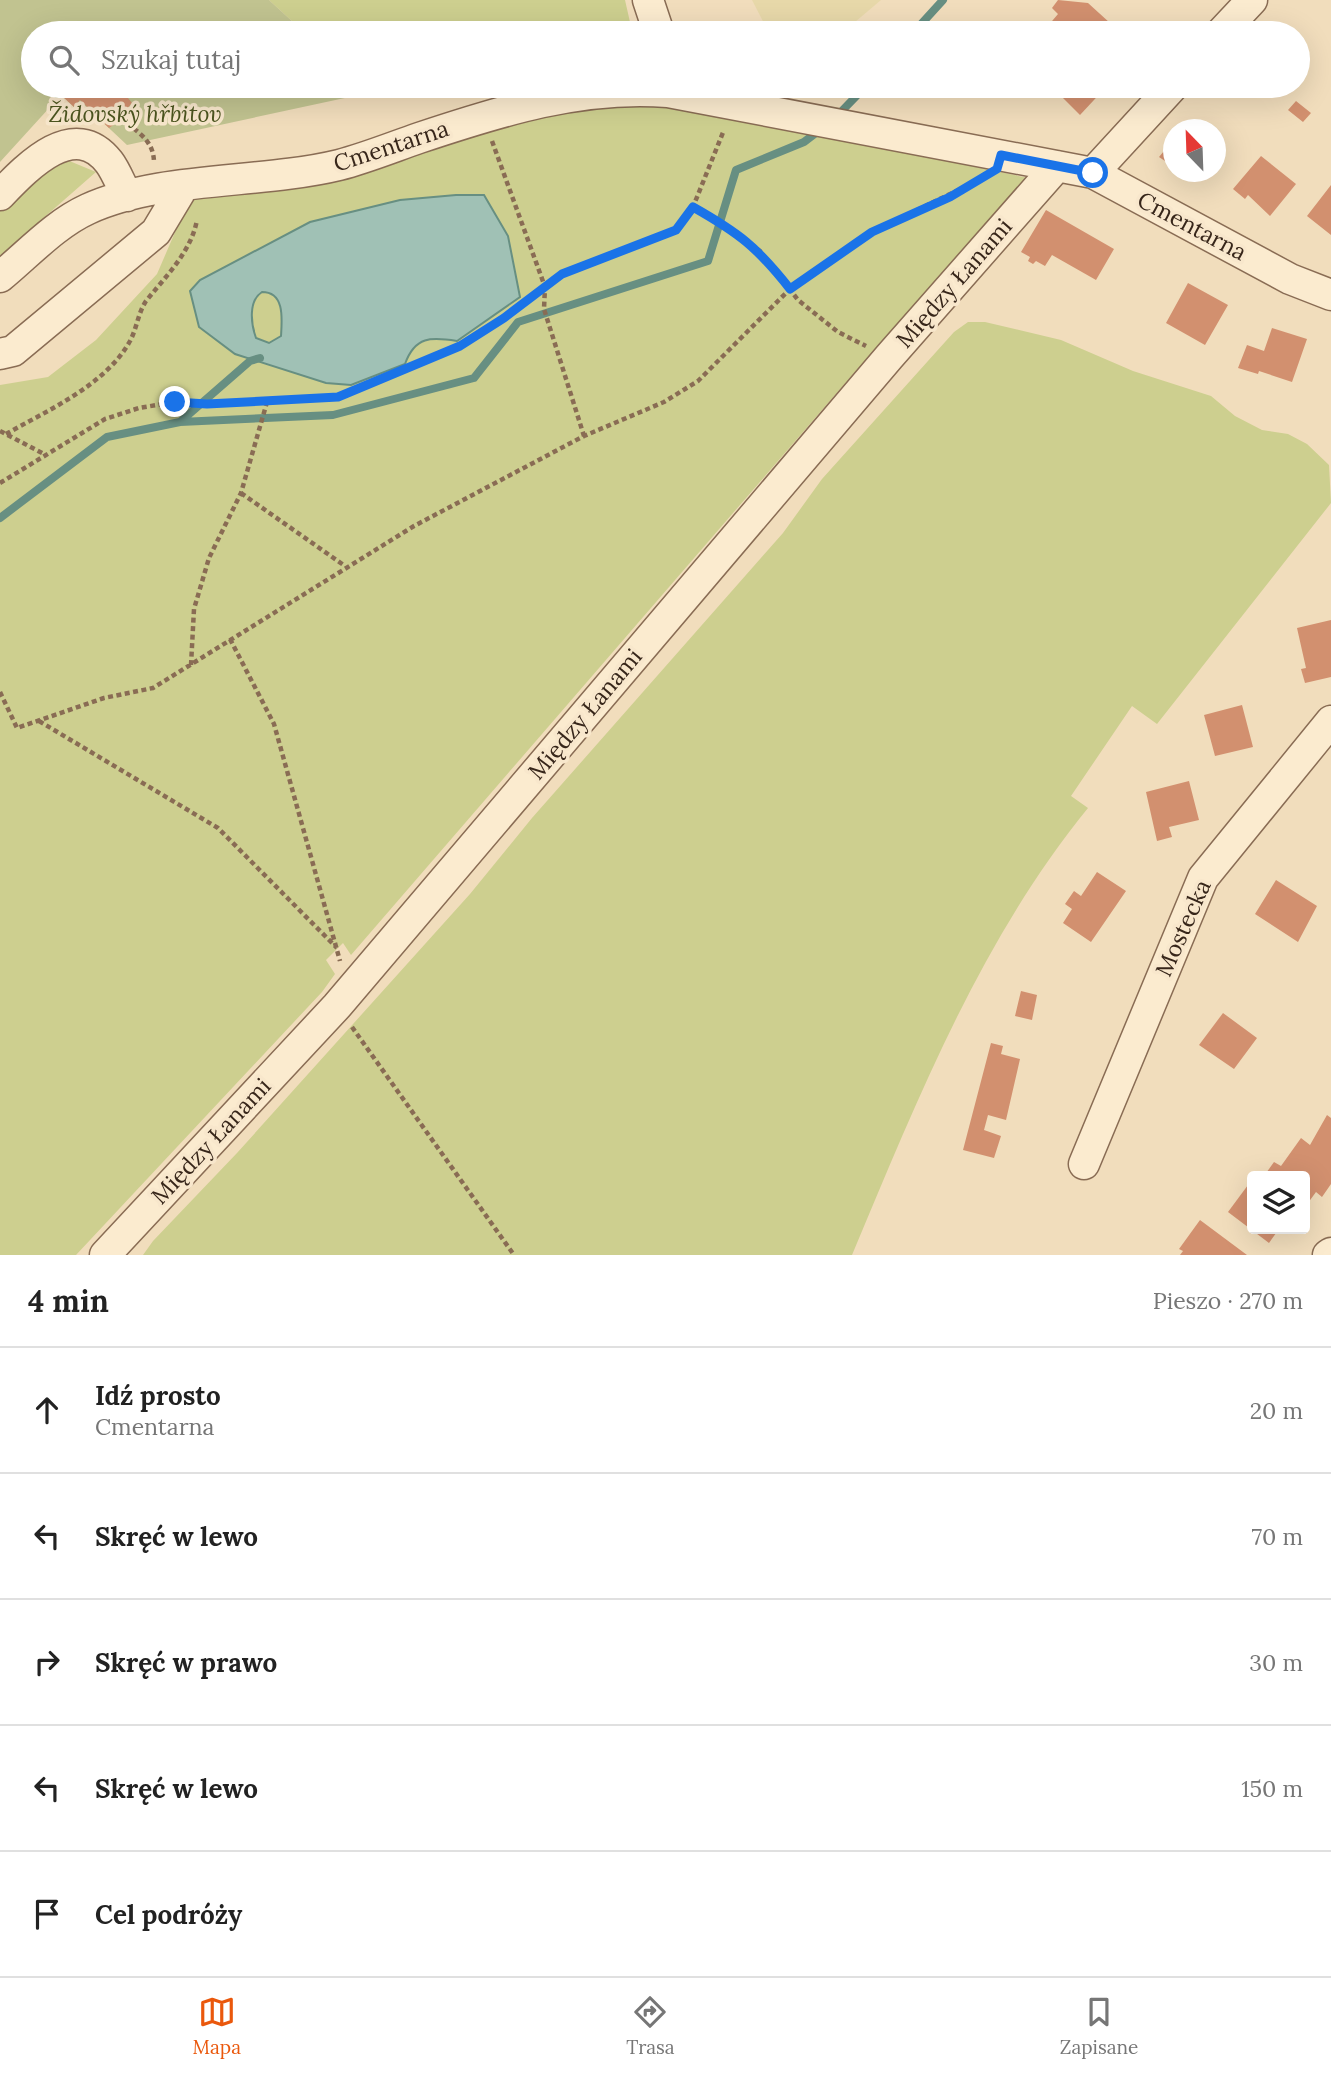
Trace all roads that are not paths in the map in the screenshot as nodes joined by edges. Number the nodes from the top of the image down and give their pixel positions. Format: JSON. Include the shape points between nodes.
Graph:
{"nodes":[{"id":1,"x":648,"y":0,"type":"edge"},
{"id":2,"x":1252,"y":0,"type":"edge"},
{"id":3,"x":655,"y":21,"type":"edge"},
{"id":4,"x":1232,"y":21,"type":"edge"},
{"id":5,"x":576,"y":98,"type":"edge"},
{"id":6,"x":713,"y":98,"type":"edge"},
{"id":7,"x":1162,"y":98,"type":"edge"},
{"id":8,"x":1057,"y":166,"type":"junction"},
{"id":9,"x":1093,"y":173,"type":"junction"},
{"id":10,"x":183,"y":187,"type":"junction"},
{"id":11,"x":0,"y":195,"type":"edge"},
{"id":12,"x":127,"y":196,"type":"junction"},
{"id":13,"x":0,"y":277,"type":"edge"},
{"id":14,"x":1331,"y":295,"type":"edge"},
{"id":15,"x":0,"y":355,"type":"edge"},
{"id":16,"x":1331,"y":721,"type":"edge"},
{"id":17,"x":1084,"y":1164,"type":"dead end"},
{"id":18,"x":105,"y":1255,"type":"edge"}],
"edges":[{"from":1,"to":3,"type":"street"},
{"from":2,"to":4,"type":"street"},
{"from":5,"to":10,"type":"street","name":"Cmentarna","via":[[490,135],[340,165]]},
{"from":6,"to":8,"type":"street","name":"Cmentarna","via":[[844,128]]},
{"from":7,"to":9,"type":"street"},
{"from":8,"to":9,"type":"street","name":"Cmentarna"},
{"from":8,"to":18,"type":"street","name":"Między Łanami","via":[[343,999]]},
{"from":9,"to":14,"type":"street","name":"Cmentarna","via":[[1290,279]]},
{"from":10,"to":12,"type":"street","name":"Cmentarna"},
{"from":10,"to":15,"type":"street","via":[[156,232],[13,351]]},
{"from":11,"to":12,"type":"street","via":[[53,149],[81,143],[95,148],[109,162]]},
{"from":12,"to":13,"type":"street","name":"Cmentarna","via":[[68,220]]},
{"from":16,"to":17,"type":"street","name":"Mostecka","via":[[1203,878]]}]}
